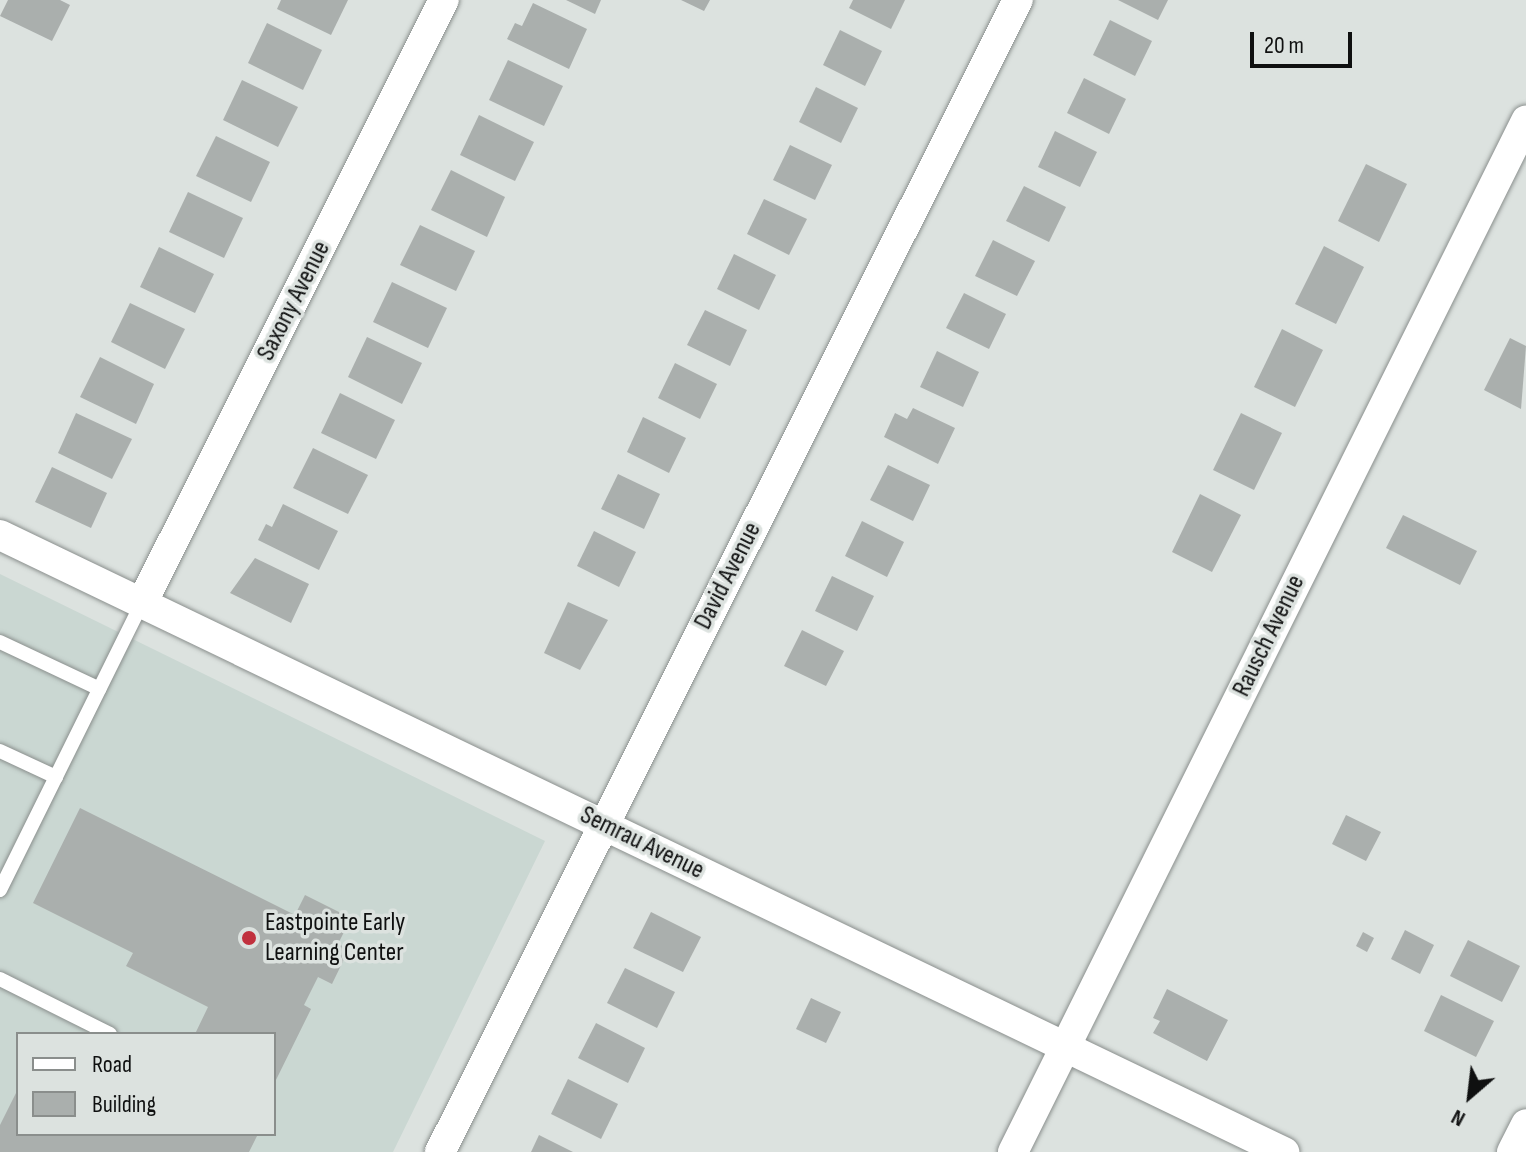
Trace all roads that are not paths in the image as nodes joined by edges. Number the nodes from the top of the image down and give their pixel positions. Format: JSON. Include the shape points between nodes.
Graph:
{"nodes":[{"id":1,"x":444,"y":0,"type":"edge"},
{"id":2,"x":1018,"y":0,"type":"edge"},
{"id":3,"x":1526,"y":121,"type":"edge"},
{"id":4,"x":0,"y":535,"type":"edge"},
{"id":5,"x":143,"y":601,"type":"junction"},
{"id":6,"x":0,"y":642,"type":"edge"},
{"id":7,"x":100,"y":689,"type":"junction"},
{"id":8,"x":0,"y":751,"type":"edge"},
{"id":9,"x":56,"y":777,"type":"junction"},
{"id":10,"x":603,"y":824,"type":"junction"},
{"id":11,"x":0,"y":890,"type":"edge"},
{"id":12,"x":0,"y":979,"type":"edge"},
{"id":13,"x":106,"y":1032,"type":"edge"},
{"id":14,"x":1066,"y":1045,"type":"junction"},
{"id":15,"x":1526,"y":1124,"type":"edge"},
{"id":16,"x":440,"y":1152,"type":"edge"},
{"id":17,"x":1013,"y":1152,"type":"edge"},
{"id":18,"x":1284,"y":1152,"type":"edge"},
{"id":19,"x":1512,"y":1152,"type":"edge"}],
"edges":[{"from":1,"to":5,"type":"street","name":"Saxony Avenue"},
{"from":2,"to":10,"type":"street","name":"David Avenue"},
{"from":3,"to":14,"type":"street","name":"Rausch Avenue"},
{"from":4,"to":5,"type":"street","name":"Semrau Avenue"},
{"from":5,"to":7,"type":"lane"},
{"from":5,"to":10,"type":"street","name":"Semrau Avenue"},
{"from":6,"to":7,"type":"lane"},
{"from":7,"to":9,"type":"lane"},
{"from":8,"to":9,"type":"lane"},
{"from":9,"to":11,"type":"lane"},
{"from":10,"to":14,"type":"street","name":"Semrau Avenue"},
{"from":10,"to":16,"type":"street","name":"David Avenue"},
{"from":12,"to":13,"type":"lane"},
{"from":14,"to":17,"type":"street","name":"Rausch Avenue"},
{"from":14,"to":18,"type":"street","name":"Semrau Avenue"},
{"from":15,"to":19,"type":"street"}]}
